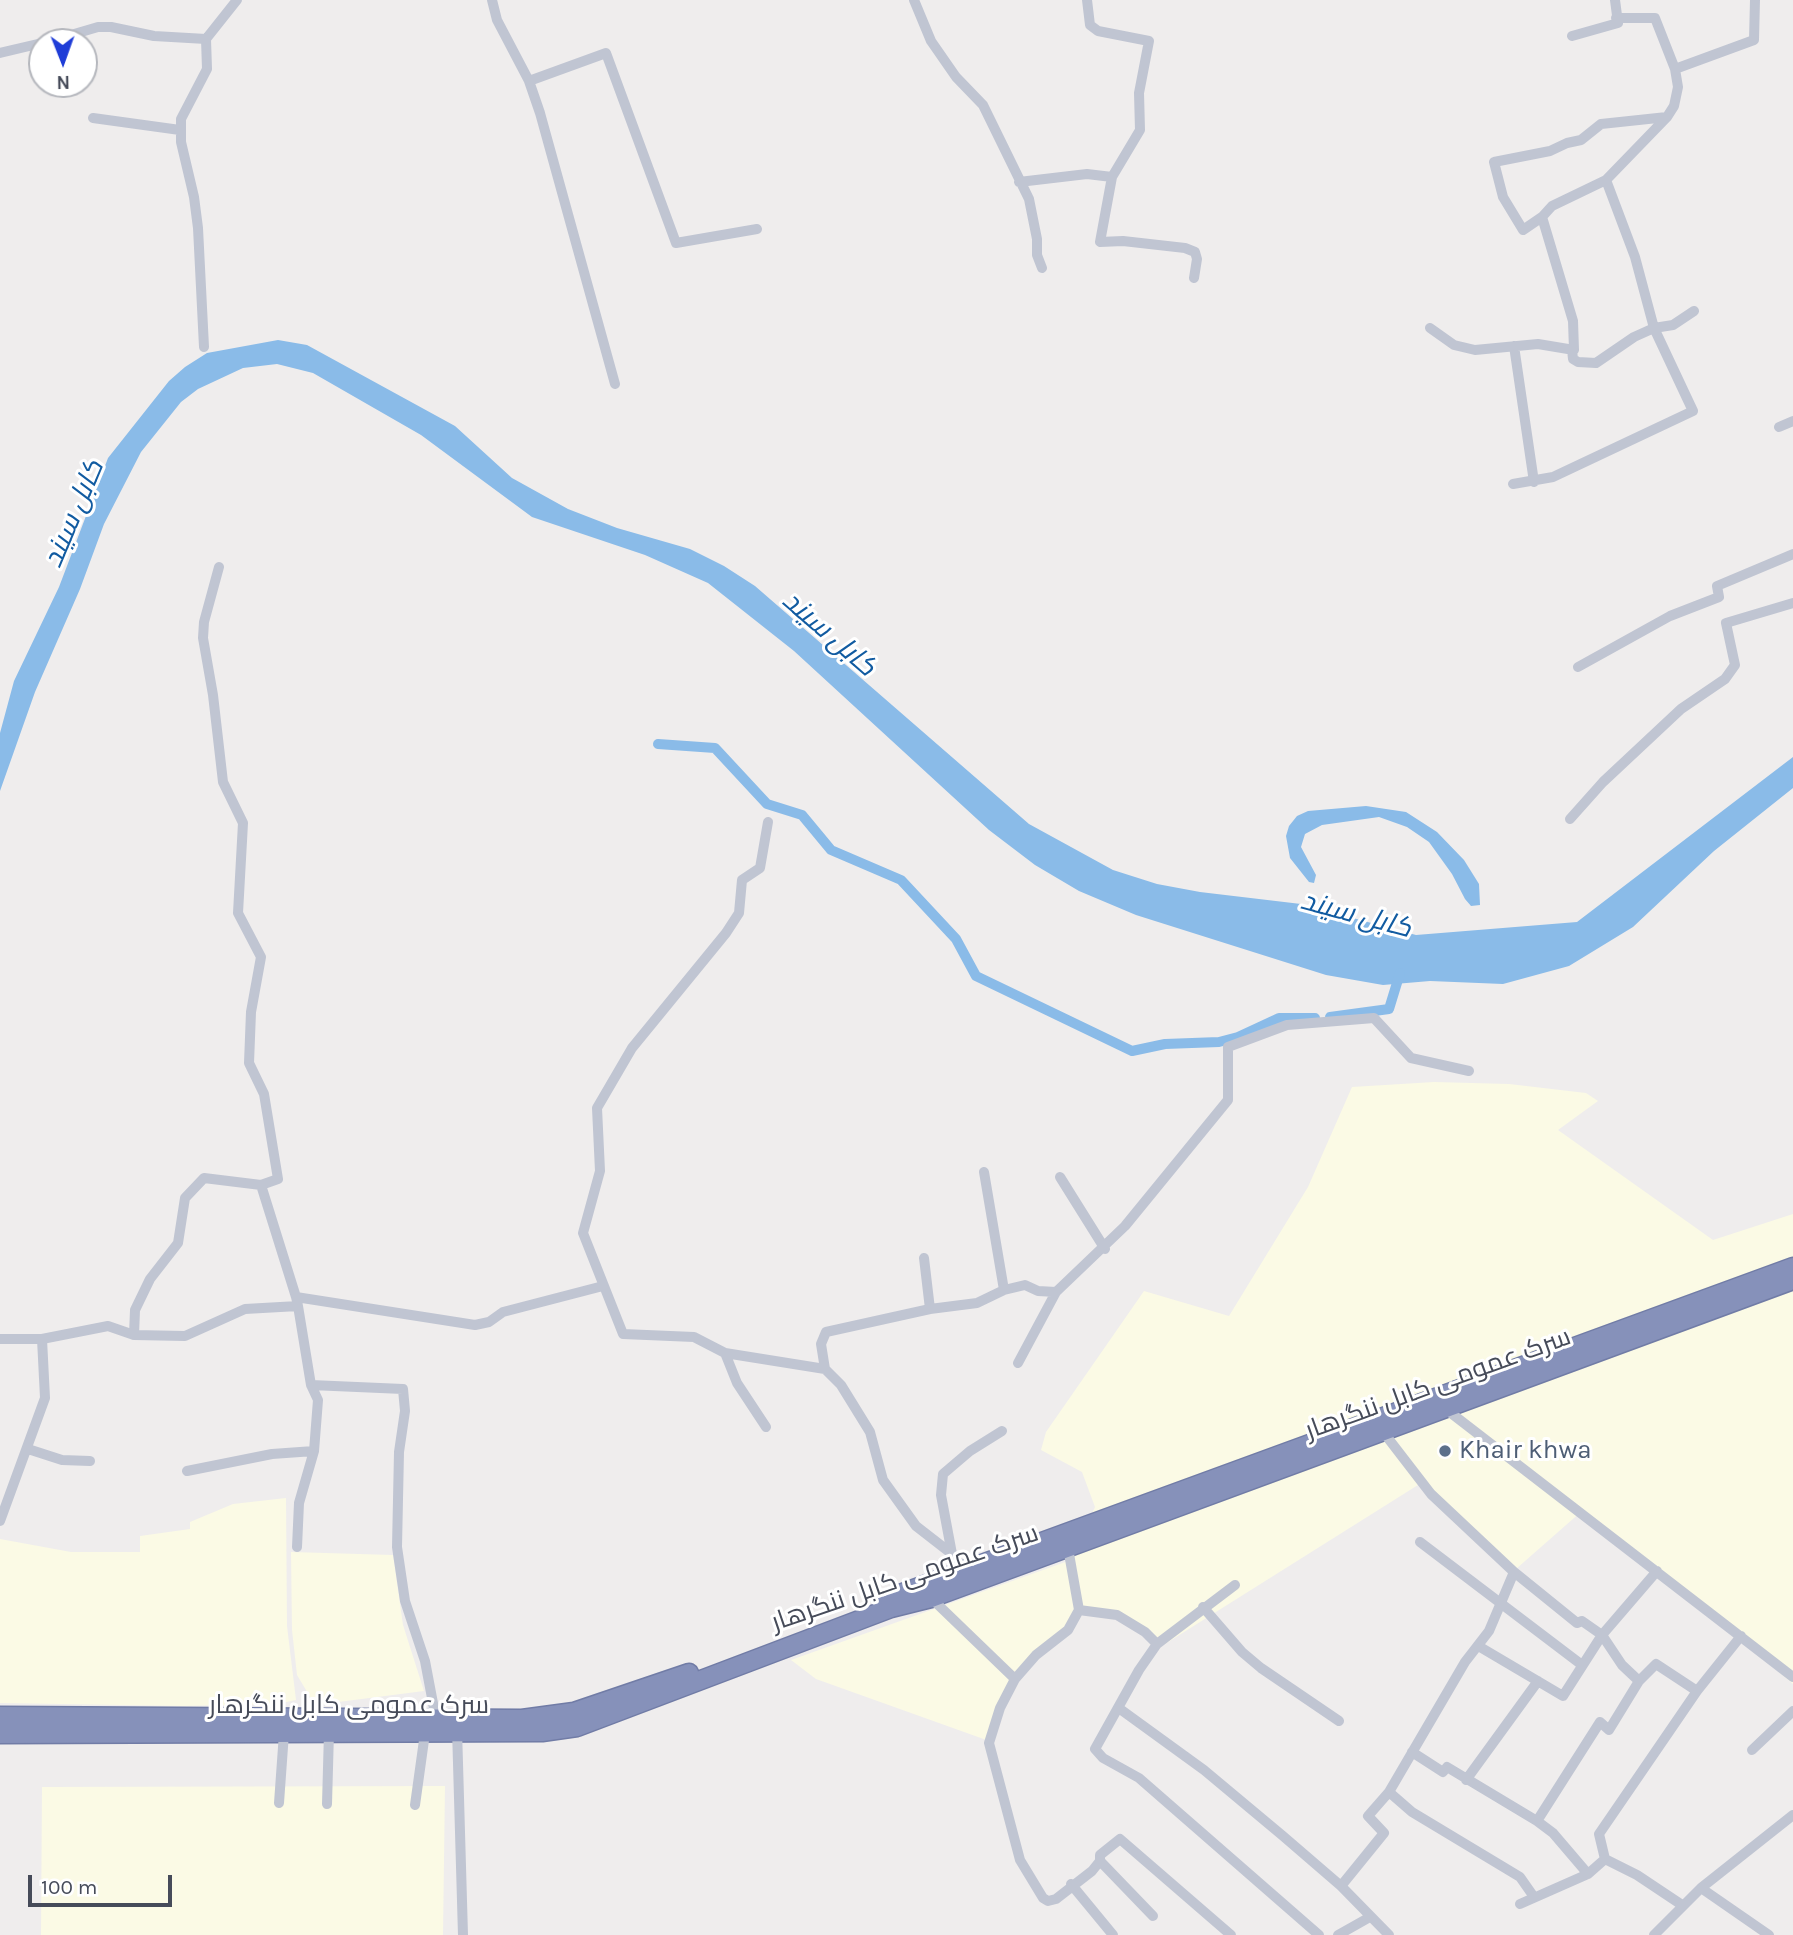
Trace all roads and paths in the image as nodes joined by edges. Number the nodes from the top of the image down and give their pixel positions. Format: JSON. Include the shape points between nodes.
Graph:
{"nodes":[{"id":1,"x":237,"y":0,"type":"edge"},
{"id":2,"x":492,"y":0,"type":"edge"},
{"id":3,"x":914,"y":0,"type":"edge"},
{"id":4,"x":1087,"y":0,"type":"edge"},
{"id":5,"x":1615,"y":0,"type":"edge"},
{"id":6,"x":1755,"y":0,"type":"edge"},
{"id":7,"x":1616,"y":18,"type":"junction"},
{"id":8,"x":95,"y":28,"type":"edge"},
{"id":9,"x":1572,"y":36,"type":"dead end"},
{"id":10,"x":206,"y":39,"type":"junction"},
{"id":11,"x":28,"y":47,"type":"edge"},
{"id":12,"x":0,"y":53,"type":"edge"},
{"id":13,"x":1675,"y":69,"type":"junction"},
{"id":14,"x":529,"y":81,"type":"junction"},
{"id":15,"x":1667,"y":117,"type":"junction"},
{"id":16,"x":93,"y":118,"type":"dead end"},
{"id":17,"x":180,"y":130,"type":"junction"},
{"id":18,"x":1112,"y":177,"type":"junction"},
{"id":19,"x":1606,"y":180,"type":"junction"},
{"id":20,"x":1019,"y":181,"type":"junction"},
{"id":21,"x":1542,"y":217,"type":"junction"},
{"id":22,"x":757,"y":229,"type":"dead end"},
{"id":23,"x":1042,"y":268,"type":"dead end"},
{"id":24,"x":1194,"y":278,"type":"dead end"},
{"id":25,"x":1694,"y":311,"type":"dead end"},
{"id":26,"x":1430,"y":328,"type":"dead end"},
{"id":27,"x":1654,"y":328,"type":"junction"},
{"id":28,"x":1514,"y":346,"type":"junction"},
{"id":29,"x":204,"y":347,"type":"dead end"},
{"id":30,"x":1572,"y":350,"type":"junction"},
{"id":31,"x":615,"y":384,"type":"dead end"},
{"id":32,"x":1787,"y":424,"type":"edge"},
{"id":33,"x":1793,"y":435,"type":"edge"},
{"id":34,"x":1534,"y":482,"type":"junction"},
{"id":35,"x":1513,"y":484,"type":"dead end"},
{"id":36,"x":1793,"y":554,"type":"edge"},
{"id":37,"x":219,"y":567,"type":"dead end"},
{"id":38,"x":1793,"y":603,"type":"edge"},
{"id":39,"x":1578,"y":667,"type":"dead end"},
{"id":40,"x":1570,"y":819,"type":"dead end"},
{"id":41,"x":768,"y":822,"type":"dead end"},
{"id":42,"x":1469,"y":1071,"type":"dead end"},
{"id":43,"x":984,"y":1172,"type":"dead end"},
{"id":44,"x":1060,"y":1177,"type":"dead end"},
{"id":45,"x":261,"y":1185,"type":"junction"},
{"id":46,"x":1105,"y":1249,"type":"junction"},
{"id":47,"x":924,"y":1258,"type":"dead end"},
{"id":48,"x":1793,"y":1267,"type":"edge"},
{"id":49,"x":1793,"y":1280,"type":"edge"},
{"id":50,"x":603,"y":1286,"type":"junction"},
{"id":51,"x":1004,"y":1290,"type":"junction"},
{"id":52,"x":1056,"y":1292,"type":"junction"},
{"id":53,"x":297,"y":1301,"type":"junction"},
{"id":54,"x":930,"y":1309,"type":"junction"},
{"id":55,"x":134,"y":1335,"type":"junction"},
{"id":56,"x":0,"y":1339,"type":"edge"},
{"id":57,"x":42,"y":1339,"type":"junction"},
{"id":58,"x":725,"y":1353,"type":"junction"},
{"id":59,"x":1018,"y":1363,"type":"dead end"},
{"id":60,"x":825,"y":1369,"type":"junction"},
{"id":61,"x":311,"y":1385,"type":"junction"},
{"id":62,"x":1447,"y":1410,"type":"junction"},
{"id":63,"x":766,"y":1427,"type":"dead end"},
{"id":64,"x":1002,"y":1430,"type":"dead end"},
{"id":65,"x":1384,"y":1433,"type":"junction"},
{"id":66,"x":28,"y":1449,"type":"junction"},
{"id":67,"x":314,"y":1451,"type":"junction"},
{"id":68,"x":90,"y":1461,"type":"dead end"},
{"id":69,"x":187,"y":1471,"type":"dead end"},
{"id":70,"x":0,"y":1521,"type":"edge"},
{"id":71,"x":1420,"y":1542,"type":"dead end"},
{"id":72,"x":297,"y":1547,"type":"dead end"},
{"id":73,"x":1068,"y":1548,"type":"junction"},
{"id":74,"x":952,"y":1554,"type":"junction"},
{"id":75,"x":965,"y":1570,"type":"junction"},
{"id":76,"x":1657,"y":1571,"type":"junction"},
{"id":77,"x":1514,"y":1572,"type":"junction"},
{"id":78,"x":1235,"y":1585,"type":"dead end"},
{"id":79,"x":931,"y":1598,"type":"junction"},
{"id":80,"x":1499,"y":1603,"type":"junction"},
{"id":81,"x":1203,"y":1607,"type":"junction"},
{"id":82,"x":1079,"y":1610,"type":"junction"},
{"id":83,"x":1602,"y":1635,"type":"junction"},
{"id":84,"x":1741,"y":1636,"type":"junction"},
{"id":85,"x":1157,"y":1644,"type":"junction"},
{"id":86,"x":1479,"y":1647,"type":"junction"},
{"id":87,"x":1582,"y":1665,"type":"junction"},
{"id":88,"x":1793,"y":1677,"type":"edge"},
{"id":89,"x":1015,"y":1679,"type":"junction"},
{"id":90,"x":1538,"y":1681,"type":"junction"},
{"id":91,"x":1639,"y":1681,"type":"junction"},
{"id":92,"x":1697,"y":1691,"type":"junction"},
{"id":93,"x":1120,"y":1709,"type":"junction"},
{"id":94,"x":1793,"y":1711,"type":"edge"},
{"id":95,"x":0,"y":1716,"type":"edge"},
{"id":96,"x":1339,"y":1721,"type":"dead end"},
{"id":97,"x":430,"y":1726,"type":"junction"},
{"id":98,"x":457,"y":1726,"type":"junction"},
{"id":99,"x":284,"y":1732,"type":"junction"},
{"id":100,"x":329,"y":1732,"type":"junction"},
{"id":101,"x":0,"y":1734,"type":"edge"},
{"id":102,"x":1752,"y":1749,"type":"dead end"},
{"id":103,"x":1412,"y":1752,"type":"junction"},
{"id":104,"x":1466,"y":1780,"type":"junction"},
{"id":105,"x":1389,"y":1792,"type":"junction"},
{"id":106,"x":279,"y":1803,"type":"dead end"},
{"id":107,"x":327,"y":1804,"type":"dead end"},
{"id":108,"x":415,"y":1805,"type":"dead end"},
{"id":109,"x":1793,"y":1815,"type":"edge"},
{"id":110,"x":1537,"y":1821,"type":"junction"},
{"id":111,"x":1605,"y":1858,"type":"junction"},
{"id":112,"x":1100,"y":1861,"type":"junction"},
{"id":113,"x":1588,"y":1874,"type":"junction"},
{"id":114,"x":1071,"y":1884,"type":"junction"},
{"id":115,"x":1341,"y":1886,"type":"junction"},
{"id":116,"x":1701,"y":1888,"type":"junction"},
{"id":117,"x":1534,"y":1897,"type":"junction"},
{"id":118,"x":1520,"y":1904,"type":"dead end"},
{"id":119,"x":1682,"y":1905,"type":"junction"},
{"id":120,"x":1153,"y":1916,"type":"dead end"},
{"id":121,"x":1370,"y":1917,"type":"junction"},
{"id":122,"x":463,"y":1935,"type":"edge"},
{"id":123,"x":1113,"y":1935,"type":"edge"},
{"id":124,"x":1231,"y":1935,"type":"edge"},
{"id":125,"x":1319,"y":1935,"type":"edge"},
{"id":126,"x":1338,"y":1935,"type":"edge"},
{"id":127,"x":1389,"y":1935,"type":"edge"},
{"id":128,"x":1654,"y":1935,"type":"edge"},
{"id":129,"x":1769,"y":1935,"type":"edge"}],
"edges":[{"from":1,"to":10,"type":"street"},
{"from":2,"to":14,"type":"street","via":[[497,20]]},
{"from":3,"to":20,"type":"street","via":[[930,41],[983,105]]},
{"from":4,"to":18,"type":"street","via":[[1090,25],[1098,31],[1149,41],[1139,93],[1140,130]]},
{"from":5,"to":7,"type":"street"},
{"from":6,"to":13,"type":"street","via":[[1754,40]]},
{"from":7,"to":9,"type":"street","via":[[1618,23]]},
{"from":7,"to":13,"type":"street","via":[[1655,18]]},
{"from":8,"to":10,"type":"street"},
{"from":10,"to":17,"type":"street","via":[[207,69],[185,109]]},
{"from":11,"to":12,"type":"street"},
{"from":13,"to":15,"type":"street","via":[[1678,87]]},
{"from":14,"to":22,"type":"street","via":[[606,53],[676,243]]},
{"from":14,"to":31,"type":"street"},
{"from":15,"to":19,"type":"street"},
{"from":15,"to":21,"type":"street","via":[[1601,124],[1581,140],[1494,162],[1503,197],[1523,230]]},
{"from":16,"to":17,"type":"street"},
{"from":17,"to":29,"type":"street","via":[[197,217]]},
{"from":18,"to":20,"type":"street","via":[[1087,174]]},
{"from":18,"to":24,"type":"street","via":[[1100,242],[1185,248],[1197,259]]},
{"from":19,"to":21,"type":"street","via":[[1552,206]]},
{"from":19,"to":27,"type":"street","via":[[1635,257]]},
{"from":20,"to":23,"type":"street","via":[[1029,200]]},
{"from":21,"to":30,"type":"street","via":[[1573,321]]},
{"from":25,"to":27,"type":"street","via":[[1673,326]]},
{"from":26,"to":28,"type":"street","via":[[1454,345],[1475,350]]},
{"from":27,"to":30,"type":"street","via":[[1596,363],[1578,362]]},
{"from":27,"to":34,"type":"street","via":[[1693,407],[1691,414]]},
{"from":28,"to":30,"type":"street","via":[[1538,344]]},
{"from":28,"to":34,"type":"street"},
{"from":32,"to":33,"type":"street"},
{"from":34,"to":35,"type":"street"},
{"from":36,"to":39,"type":"street","via":[[1717,586],[1719,597],[1670,615]]},
{"from":37,"to":45,"type":"street","via":[[203,638],[223,782],[243,823],[238,913],[261,957],[250,1012],[249,1063],[264,1094],[278,1179]]},
{"from":38,"to":40,"type":"street","via":[[1726,623],[1735,665],[1725,679],[1681,709]]},
{"from":41,"to":50,"type":"street","via":[[760,868],[742,880],[739,913],[632,1048],[597,1108],[600,1171],[583,1233]]},
{"from":42,"to":46,"type":"street","via":[[1411,1058],[1374,1018],[1287,1025],[1228,1047],[1228,1100]]},
{"from":43,"to":51,"type":"street"},
{"from":44,"to":46,"type":"street"},
{"from":45,"to":53,"type":"street"},
{"from":45,"to":55,"type":"street","via":[[204,1178],[185,1198],[178,1243],[135,1310]]},
{"from":46,"to":52,"type":"street"},
{"from":47,"to":54,"type":"street"},
{"from":48,"to":75,"type":"highway","name":"سرک عمومی کابل ننگرهار"},
{"from":49,"to":62,"type":"highway","name":"سرک عمومی کابل ننگرهار"},
{"from":50,"to":53,"type":"street","via":[[503,1311],[489,1322],[475,1325]]},
{"from":50,"to":58,"type":"street","via":[[623,1334],[694,1337]]},
{"from":51,"to":52,"type":"street","via":[[1025,1285]]},
{"from":51,"to":54,"type":"street","via":[[977,1303]]},
{"from":52,"to":59,"type":"street"},
{"from":53,"to":55,"type":"street","via":[[246,1309],[185,1336]]},
{"from":53,"to":61,"type":"street"},
{"from":54,"to":60,"type":"street","via":[[826,1332],[821,1344]]},
{"from":55,"to":57,"type":"street","via":[[108,1326]]},
{"from":56,"to":57,"type":"street"},
{"from":57,"to":66,"type":"street","via":[[45,1398]]},
{"from":58,"to":60,"type":"street"},
{"from":58,"to":63,"type":"street","via":[[737,1382]]},
{"from":60,"to":74,"type":"street","via":[[841,1385],[870,1432],[883,1480],[916,1526]]},
{"from":61,"to":67,"type":"street","via":[[318,1400]]},
{"from":61,"to":97,"type":"street","via":[[403,1389],[397,1547],[405,1601],[425,1661]]},
{"from":62,"to":65,"type":"highway","name":"سرک عمومی کابل ننگرهار"},
{"from":62,"to":76,"type":"street"},
{"from":64,"to":74,"type":"street","via":[[943,1474],[941,1495]]},
{"from":65,"to":73,"type":"highway","name":"سرک عمومی کابل ننگرهار"},
{"from":65,"to":77,"type":"street","via":[[1431,1494]]},
{"from":66,"to":68,"type":"street","via":[[62,1460]]},
{"from":66,"to":70,"type":"street"},
{"from":67,"to":69,"type":"street","via":[[272,1454]]},
{"from":67,"to":72,"type":"street","via":[[299,1503]]},
{"from":71,"to":80,"type":"street"},
{"from":73,"to":79,"type":"highway","name":"سرک عمومی کابل ننگرهار"},
{"from":73,"to":82,"type":"street"},
{"from":74,"to":75,"type":"street"},
{"from":75,"to":98,"type":"highway","name":"سرک عمومی کابل ننگرهار","via":[[574,1712]]},
{"from":76,"to":83,"type":"street"},
{"from":76,"to":84,"type":"street"},
{"from":77,"to":80,"type":"street"},
{"from":77,"to":83,"type":"street","via":[[1577,1623],[1582,1621]]},
{"from":78,"to":81,"type":"street"},
{"from":79,"to":89,"type":"street"},
{"from":79,"to":98,"type":"highway","name":"سرک عمومی کابل ننگرهار","via":[[891,1608],[577,1727],[542,1732]]},
{"from":80,"to":86,"type":"street"},
{"from":80,"to":87,"type":"street"},
{"from":81,"to":85,"type":"street"},
{"from":81,"to":96,"type":"street","via":[[1261,1668]]},
{"from":82,"to":85,"type":"street","via":[[1117,1615]]},
{"from":82,"to":89,"type":"street","via":[[1068,1630]]},
{"from":83,"to":87,"type":"street"},
{"from":83,"to":91,"type":"street"},
{"from":84,"to":88,"type":"street"},
{"from":84,"to":92,"type":"street"},
{"from":85,"to":93,"type":"street"},
{"from":86,"to":90,"type":"street"},
{"from":86,"to":103,"type":"street","via":[[1465,1662]]},
{"from":87,"to":90,"type":"street","via":[[1563,1696]]},
{"from":89,"to":114,"type":"street","via":[[989,1742],[1020,1860],[1048,1901]]},
{"from":90,"to":104,"type":"street"},
{"from":91,"to":92,"type":"street","via":[[1657,1664]]},
{"from":91,"to":110,"type":"street","via":[[1609,1730],[1600,1723]]},
{"from":92,"to":111,"type":"street","via":[[1599,1834]]},
{"from":93,"to":115,"type":"street","via":[[1204,1770]]},
{"from":93,"to":125,"type":"street","via":[[1094,1749],[1139,1778]]},
{"from":94,"to":102,"type":"street"},
{"from":95,"to":97,"type":"highway","name":"سرک عمومی کابل ننگرهار"},
{"from":97,"to":98,"type":"highway","name":"سرک عمومی کابل ننگرهار"},
{"from":97,"to":100,"type":"highway","name":"سرک عمومی کابل ننگرهار"},
{"from":97,"to":108,"type":"street"},
{"from":98,"to":122,"type":"street"},
{"from":99,"to":100,"type":"highway","name":"سرک عمومی کابل ننگرهار"},
{"from":99,"to":101,"type":"highway","name":"سرک عمومی کابل ننگرهار"},
{"from":99,"to":106,"type":"street"},
{"from":100,"to":107,"type":"street"},
{"from":103,"to":104,"type":"street"},
{"from":103,"to":105,"type":"street"},
{"from":104,"to":110,"type":"street"},
{"from":105,"to":115,"type":"street","via":[[1368,1816],[1384,1833]]},
{"from":105,"to":117,"type":"street","via":[[1412,1812],[1520,1877]]},
{"from":109,"to":116,"type":"street"},
{"from":110,"to":113,"type":"street"},
{"from":111,"to":113,"type":"street"},
{"from":111,"to":119,"type":"street"},
{"from":112,"to":114,"type":"street"},
{"from":112,"to":120,"type":"street"},
{"from":112,"to":124,"type":"street","via":[[1100,1855],[1120,1839]]},
{"from":113,"to":117,"type":"street"},
{"from":114,"to":123,"type":"street"},
{"from":115,"to":121,"type":"street"},
{"from":116,"to":119,"type":"street"},
{"from":116,"to":129,"type":"street"},
{"from":117,"to":118,"type":"street"},
{"from":119,"to":128,"type":"street"},
{"from":121,"to":126,"type":"street"},
{"from":121,"to":127,"type":"street"}]}
